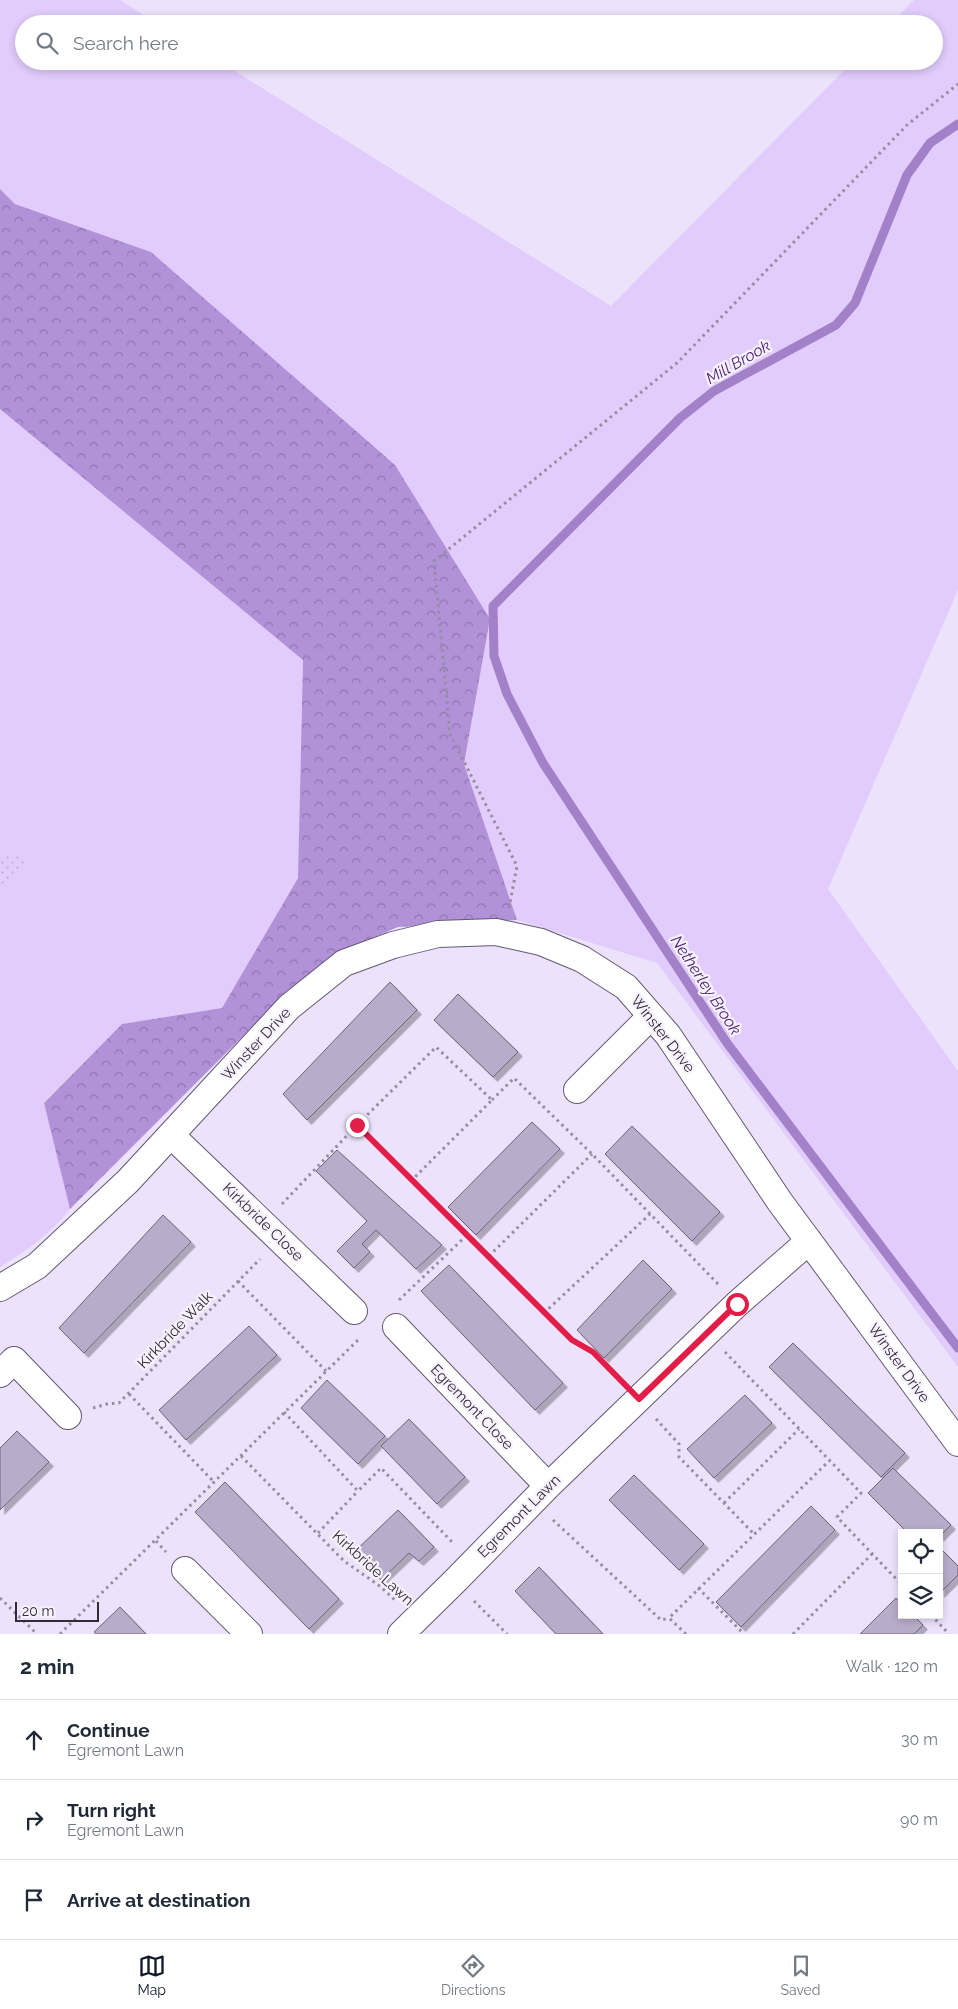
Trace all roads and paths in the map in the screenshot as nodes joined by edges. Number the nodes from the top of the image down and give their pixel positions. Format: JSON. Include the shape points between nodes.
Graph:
{"nodes":[{"id":1,"x":958,"y":84,"type":"edge"},
{"id":2,"x":504,"y":935,"type":"junction"},
{"id":3,"x":650,"y":1016,"type":"junction"},
{"id":4,"x":577,"y":1090,"type":"dead end"},
{"id":5,"x":492,"y":1100,"type":"junction"},
{"id":6,"x":357,"y":1125,"type":"junction"},
{"id":7,"x":170,"y":1135,"type":"junction"},
{"id":8,"x":592,"y":1154,"type":"junction"},
{"id":9,"x":412,"y":1180,"type":"junction"},
{"id":10,"x":650,"y":1214,"type":"junction"},
{"id":11,"x":272,"y":1231,"type":"junction"},
{"id":12,"x":467,"y":1234,"type":"junction"},
{"id":13,"x":809,"y":1240,"type":"junction"},
{"id":14,"x":489,"y":1256,"type":"junction"},
{"id":15,"x":238,"y":1281,"type":"junction"},
{"id":16,"x":0,"y":1288,"type":"edge"},
{"id":17,"x":398,"y":1301,"type":"dead end"},
{"id":18,"x":737,"y":1304,"type":"junction"},
{"id":19,"x":544,"y":1313,"type":"junction"},
{"id":20,"x":360,"y":1322,"type":"joint"},
{"id":21,"x":396,"y":1327,"type":"dead end"},
{"id":22,"x":707,"y":1334,"type":"junction"},
{"id":23,"x":326,"y":1371,"type":"junction"},
{"id":24,"x":0,"y":1374,"type":"edge"},
{"id":25,"x":129,"y":1394,"type":"junction"},
{"id":26,"x":639,"y":1399,"type":"junction"},
{"id":27,"x":284,"y":1412,"type":"junction"},
{"id":28,"x":68,"y":1416,"type":"joint"},
{"id":29,"x":799,"y":1428,"type":"junction"},
{"id":30,"x":958,"y":1443,"type":"edge"},
{"id":31,"x":241,"y":1456,"type":"junction"},
{"id":32,"x":829,"y":1461,"type":"junction"},
{"id":33,"x":214,"y":1482,"type":"junction"},
{"id":34,"x":358,"y":1491,"type":"junction"},
{"id":35,"x":541,"y":1494,"type":"junction"},
{"id":36,"x":724,"y":1503,"type":"junction"},
{"id":37,"x":318,"y":1533,"type":"junction"},
{"id":38,"x":754,"y":1534,"type":"junction"},
{"id":39,"x":872,"y":1554,"type":"junction"},
{"id":40,"x":185,"y":1570,"type":"dead end"},
{"id":41,"x":464,"y":1573,"type":"junction"},
{"id":42,"x":898,"y":1581,"type":"edge"},
{"id":43,"x":698,"y":1588,"type":"junction"},
{"id":44,"x":0,"y":1598,"type":"edge"},
{"id":45,"x":669,"y":1618,"type":"junction"},
{"id":46,"x":935,"y":1619,"type":"edge"},
{"id":47,"x":407,"y":1627,"type":"edge"},
{"id":48,"x":37,"y":1634,"type":"edge"},
{"id":49,"x":60,"y":1634,"type":"edge"},
{"id":50,"x":249,"y":1634,"type":"edge"},
{"id":51,"x":507,"y":1634,"type":"edge"},
{"id":52,"x":686,"y":1634,"type":"edge"},
{"id":53,"x":744,"y":1634,"type":"edge"},
{"id":54,"x":793,"y":1634,"type":"edge"},
{"id":55,"x":949,"y":1634,"type":"edge"}],
"edges":[{"from":1,"to":2,"type":"path","via":[[907,125],[677,363],[434,561],[450,734],[517,866]]},
{"from":2,"to":3,"type":"street","name":"Winster Drive","via":[[541,942],[582,959],[626,987]]},
{"from":2,"to":7,"type":"street","name":"Winster Drive","via":[[496,932],[438,934],[392,945],[344,963],[289,1007]]},
{"from":3,"to":4,"type":"street"},
{"from":3,"to":13,"type":"street","name":"Winster Drive","via":[[668,1036]]},
{"from":5,"to":6,"type":"path","via":[[436,1048]]},
{"from":5,"to":8,"type":"path","via":[[514,1078],[557,1115]]},
{"from":5,"to":9,"type":"path"},
{"from":6,"to":9,"type":"path"},
{"from":6,"to":11,"type":"path"},
{"from":7,"to":11,"type":"street","name":"Kirkbride Close"},
{"from":7,"to":16,"type":"street","name":"Winster Drive","via":[[128,1181],[37,1266]]},
{"from":8,"to":10,"type":"path"},
{"from":8,"to":14,"type":"path"},
{"from":9,"to":12,"type":"path"},
{"from":10,"to":18,"type":"path"},
{"from":10,"to":19,"type":"path"},
{"from":11,"to":15,"type":"path","name":"Kirkbride Walk"},
{"from":11,"to":20,"type":"street","name":"Kirkbride Close"},
{"from":12,"to":14,"type":"path"},
{"from":12,"to":17,"type":"path"},
{"from":13,"to":18,"type":"street","name":"Egremont Lawn"},
{"from":13,"to":30,"type":"street","name":"Winster Drive"},
{"from":14,"to":19,"type":"path"},
{"from":15,"to":23,"type":"path"},
{"from":15,"to":25,"type":"path","name":"Kirkbride Walk"},
{"from":18,"to":22,"type":"street","name":"Egremont Lawn"},
{"from":19,"to":26,"type":"path","via":[[572,1340],[593,1352]]},
{"from":20,"to":23,"type":"path"},
{"from":21,"to":35,"type":"street","name":"Egremont Close"},
{"from":22,"to":26,"type":"street","name":"Egremont Lawn"},
{"from":22,"to":29,"type":"path"},
{"from":23,"to":27,"type":"path"},
{"from":24,"to":28,"type":"street","via":[[14,1360]]},
{"from":25,"to":28,"type":"path","name":"Kirkbride Walk","via":[[119,1403]]},
{"from":25,"to":33,"type":"path"},
{"from":26,"to":35,"type":"street","name":"Egremont Lawn"},
{"from":26,"to":36,"type":"path","via":[[679,1444],[679,1457]]},
{"from":27,"to":31,"type":"path"},
{"from":27,"to":34,"type":"path"},
{"from":29,"to":32,"type":"path"},
{"from":29,"to":36,"type":"path"},
{"from":31,"to":33,"type":"path"},
{"from":31,"to":37,"type":"path","name":"Kirkbride Lawn"},
{"from":32,"to":38,"type":"path"},
{"from":32,"to":39,"type":"path","via":[[861,1493],[837,1516]]},
{"from":33,"to":49,"type":"path"},
{"from":34,"to":37,"type":"path","name":"Kirkbride Lawn"},
{"from":34,"to":41,"type":"path","name":"Kirkbride Lawn","via":[[381,1468]]},
{"from":35,"to":41,"type":"street","name":"Egremont Lawn"},
{"from":35,"to":45,"type":"path","via":[[661,1620]]},
{"from":36,"to":38,"type":"path"},
{"from":37,"to":47,"type":"path","name":"Kirkbride Lawn","via":[[344,1560],[382,1587]]},
{"from":38,"to":43,"type":"path"},
{"from":39,"to":42,"type":"path"},
{"from":39,"to":54,"type":"path"},
{"from":40,"to":50,"type":"street"},
{"from":41,"to":47,"type":"street","name":"Egremont Lawn"},
{"from":41,"to":51,"type":"path"},
{"from":43,"to":45,"type":"path"},
{"from":43,"to":53,"type":"path"},
{"from":44,"to":48,"type":"path"},
{"from":45,"to":52,"type":"path"},
{"from":46,"to":55,"type":"path"}]}
